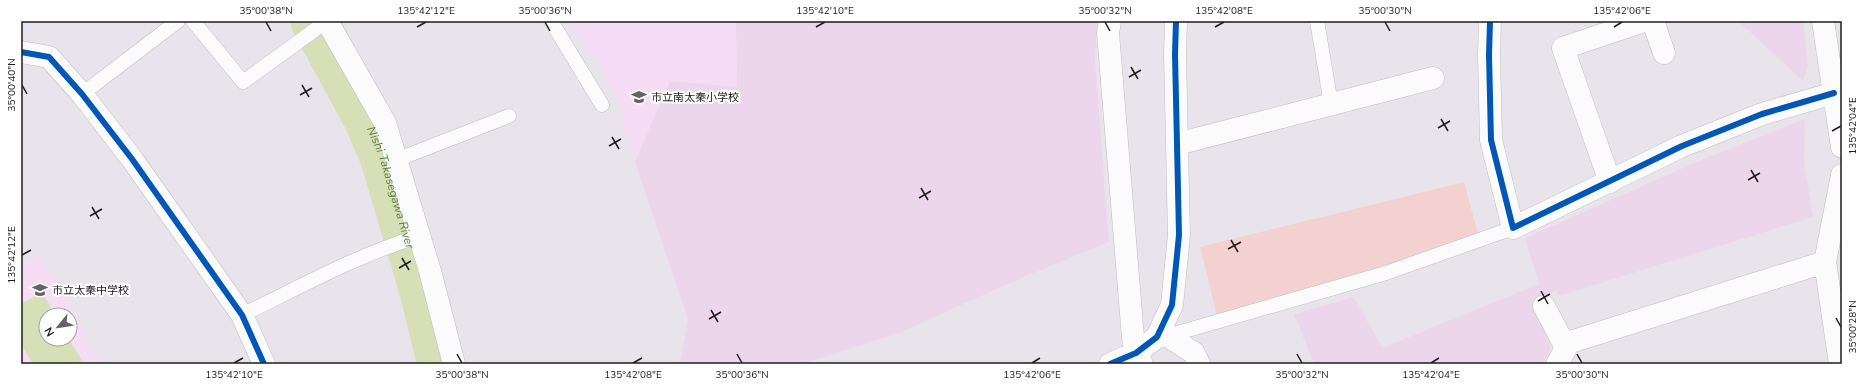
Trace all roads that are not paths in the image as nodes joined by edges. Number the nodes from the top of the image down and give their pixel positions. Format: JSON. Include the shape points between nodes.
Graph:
{"nodes":[{"id":1,"x":178,"y":21,"type":"edge"},
{"id":2,"x":193,"y":21,"type":"edge"},
{"id":3,"x":327,"y":21,"type":"edge"},
{"id":4,"x":551,"y":21,"type":"edge"},
{"id":5,"x":1110,"y":21,"type":"edge"},
{"id":6,"x":1176,"y":21,"type":"edge"},
{"id":7,"x":1317,"y":21,"type":"edge"},
{"id":8,"x":1490,"y":21,"type":"edge"},
{"id":9,"x":1644,"y":21,"type":"edge"},
{"id":10,"x":1653,"y":21,"type":"edge"},
{"id":11,"x":1823,"y":21,"type":"edge"},
{"id":12,"x":21,"y":52,"type":"edge"},
{"id":13,"x":1664,"y":54,"type":"dead end"},
{"id":14,"x":1433,"y":78,"type":"dead end"},
{"id":15,"x":1834,"y":93,"type":"junction"},
{"id":16,"x":82,"y":94,"type":"junction"},
{"id":17,"x":1331,"y":104,"type":"junction"},
{"id":18,"x":602,"y":105,"type":"dead end"},
{"id":19,"x":509,"y":116,"type":"dead end"},
{"id":20,"x":1177,"y":144,"type":"junction"},
{"id":21,"x":1842,"y":147,"type":"edge"},
{"id":22,"x":396,"y":160,"type":"junction"},
{"id":23,"x":1842,"y":175,"type":"edge"},
{"id":24,"x":1610,"y":182,"type":"junction"},
{"id":25,"x":1513,"y":228,"type":"junction"},
{"id":26,"x":420,"y":236,"type":"junction"},
{"id":27,"x":1825,"y":262,"type":"junction"},
{"id":28,"x":1544,"y":306,"type":"dead end"},
{"id":29,"x":242,"y":315,"type":"junction"},
{"id":30,"x":1163,"y":333,"type":"junction"},
{"id":31,"x":1564,"y":344,"type":"junction"},
{"id":32,"x":1139,"y":358,"type":"edge"},
{"id":33,"x":264,"y":364,"type":"edge"},
{"id":34,"x":454,"y":364,"type":"edge"},
{"id":35,"x":1110,"y":364,"type":"edge"},
{"id":36,"x":1200,"y":364,"type":"edge"},
{"id":37,"x":1557,"y":364,"type":"edge"},
{"id":38,"x":1840,"y":364,"type":"edge"}],
"edges":[{"from":1,"to":16,"type":"lane"},
{"from":2,"to":3,"type":"lane","via":[[243,82]]},
{"from":3,"to":22,"type":"street","via":[[385,123]]},
{"from":4,"to":18,"type":"lane"},
{"from":5,"to":32,"type":"street","via":[[1108,33],[1133,338]]},
{"from":6,"to":20,"type":"street"},
{"from":7,"to":17,"type":"lane"},
{"from":8,"to":25,"type":"street","via":[[1491,140]]},
{"from":9,"to":24,"type":"street","via":[[1564,48]]},
{"from":10,"to":13,"type":"street"},
{"from":11,"to":15,"type":"street"},
{"from":12,"to":16,"type":"street","via":[[49,57]]},
{"from":14,"to":17,"type":"street"},
{"from":15,"to":21,"type":"street"},
{"from":15,"to":24,"type":"street","via":[[1762,114],[1682,146]]},
{"from":16,"to":29,"type":"street","via":[[132,159]]},
{"from":17,"to":20,"type":"street"},
{"from":19,"to":22,"type":"lane"},
{"from":20,"to":30,"type":"street","via":[[1179,235],[1172,305]]},
{"from":22,"to":26,"type":"street"},
{"from":23,"to":27,"type":"street"},
{"from":24,"to":25,"type":"street"},
{"from":25,"to":30,"type":"lane","via":[[1386,273]]},
{"from":26,"to":29,"type":"lane","via":[[396,243],[340,267]]},
{"from":26,"to":34,"type":"street"},
{"from":27,"to":31,"type":"street"},
{"from":27,"to":38,"type":"street"},
{"from":28,"to":31,"type":"street"},
{"from":29,"to":33,"type":"street"},
{"from":30,"to":32,"type":"street"},
{"from":30,"to":36,"type":"street","via":[[1194,353]]},
{"from":31,"to":37,"type":"street","via":[[1565,350]]},
{"from":32,"to":35,"type":"street"}]}
